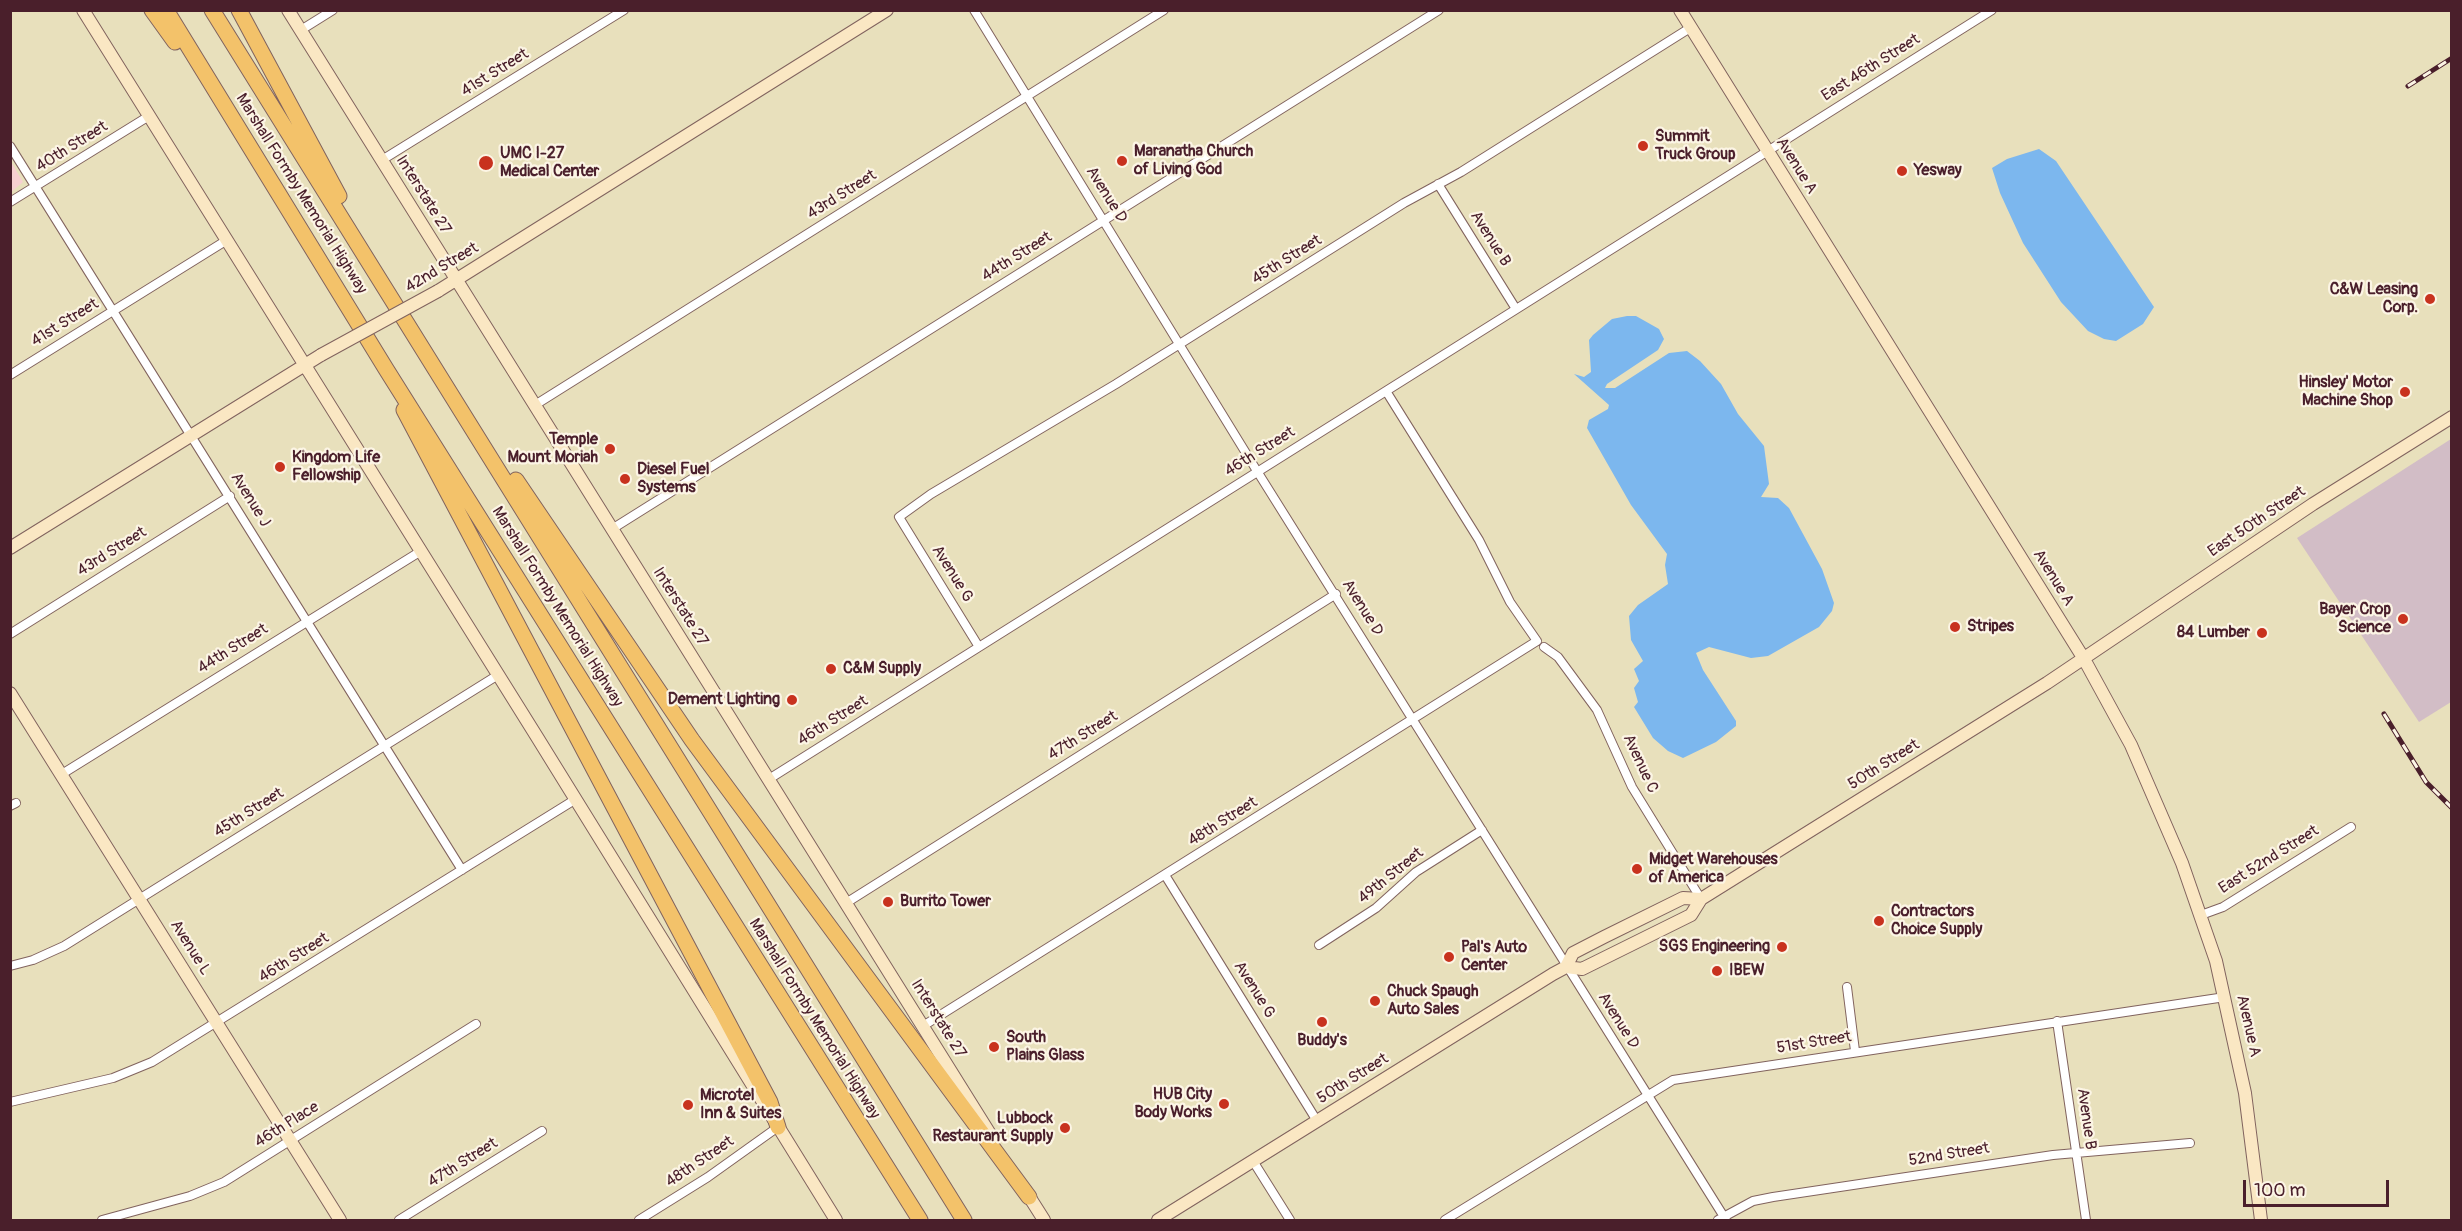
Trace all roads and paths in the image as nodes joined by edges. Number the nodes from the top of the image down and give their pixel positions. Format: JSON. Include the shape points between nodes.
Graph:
{"nodes":[{"id":1,"x":83,"y":10,"type":"edge"},
{"id":2,"x":152,"y":10,"type":"edge"},
{"id":3,"x":166,"y":10,"type":"edge"},
{"id":4,"x":212,"y":10,"type":"edge"},
{"id":5,"x":239,"y":10,"type":"edge"},
{"id":6,"x":288,"y":10,"type":"edge"},
{"id":7,"x":333,"y":10,"type":"edge"},
{"id":8,"x":624,"y":10,"type":"edge"},
{"id":9,"x":887,"y":10,"type":"edge"},
{"id":10,"x":974,"y":10,"type":"edge"},
{"id":11,"x":1164,"y":10,"type":"edge"},
{"id":12,"x":1439,"y":10,"type":"edge"},
{"id":13,"x":1680,"y":10,"type":"edge"},
{"id":14,"x":1992,"y":10,"type":"edge"},
{"id":15,"x":1690,"y":28,"type":"junction"},
{"id":16,"x":301,"y":30,"type":"junction"},
{"id":17,"x":1027,"y":97,"type":"junction"},
{"id":18,"x":149,"y":116,"type":"junction"},
{"id":19,"x":10,"y":146,"type":"edge"},
{"id":20,"x":254,"y":151,"type":"junction"},
{"id":21,"x":1768,"y":153,"type":"junction"},
{"id":22,"x":382,"y":160,"type":"junction"},
{"id":23,"x":1438,"y":184,"type":"junction"},
{"id":24,"x":36,"y":187,"type":"junction"},
{"id":25,"x":10,"y":202,"type":"edge"},
{"id":26,"x":1104,"y":221,"type":"junction"},
{"id":27,"x":227,"y":240,"type":"junction"},
{"id":28,"x":456,"y":279,"type":"junction"},
{"id":29,"x":390,"y":294,"type":"junction"},
{"id":30,"x":1516,"y":309,"type":"junction"},
{"id":31,"x":114,"y":310,"type":"junction"},
{"id":32,"x":1179,"y":345,"type":"junction"},
{"id":33,"x":423,"y":349,"type":"junction"},
{"id":34,"x":305,"y":364,"type":"junction"},
{"id":35,"x":386,"y":369,"type":"junction"},
{"id":36,"x":10,"y":375,"type":"edge"},
{"id":37,"x":1386,"y":391,"type":"junction"},
{"id":38,"x":535,"y":405,"type":"junction"},
{"id":39,"x":2451,"y":417,"type":"edge"},
{"id":40,"x":191,"y":434,"type":"junction"},
{"id":41,"x":1257,"y":471,"type":"junction"},
{"id":42,"x":230,"y":496,"type":"junction"},
{"id":43,"x":899,"y":517,"type":"joint"},
{"id":44,"x":612,"y":529,"type":"junction"},
{"id":45,"x":10,"y":548,"type":"edge"},
{"id":46,"x":421,"y":550,"type":"junction"},
{"id":47,"x":1336,"y":594,"type":"junction"},
{"id":48,"x":308,"y":621,"type":"junction"},
{"id":49,"x":10,"y":634,"type":"edge"},
{"id":50,"x":1541,"y":644,"type":"junction"},
{"id":51,"x":979,"y":647,"type":"junction"},
{"id":52,"x":2084,"y":659,"type":"junction"},
{"id":53,"x":498,"y":675,"type":"junction"},
{"id":54,"x":10,"y":693,"type":"edge"},
{"id":55,"x":1413,"y":720,"type":"junction"},
{"id":56,"x":385,"y":746,"type":"junction"},
{"id":57,"x":62,"y":774,"type":"junction"},
{"id":58,"x":768,"y":779,"type":"junction"},
{"id":59,"x":576,"y":799,"type":"junction"},
{"id":60,"x":2351,"y":827,"type":"dead end"},
{"id":61,"x":1482,"y":830,"type":"junction"},
{"id":62,"x":462,"y":870,"type":"junction"},
{"id":63,"x":1165,"y":875,"type":"junction"},
{"id":64,"x":140,"y":899,"type":"junction"},
{"id":65,"x":1701,"y":900,"type":"junction"},
{"id":66,"x":846,"y":903,"type":"junction"},
{"id":67,"x":2201,"y":915,"type":"junction"},
{"id":68,"x":1319,"y":945,"type":"dead end"},
{"id":69,"x":10,"y":966,"type":"edge"},
{"id":70,"x":1566,"y":967,"type":"junction"},
{"id":71,"x":1847,"y":987,"type":"dead end"},
{"id":72,"x":2225,"y":997,"type":"junction"},
{"id":73,"x":2057,"y":1021,"type":"junction"},
{"id":74,"x":217,"y":1023,"type":"junction"},
{"id":75,"x":476,"y":1024,"type":"dead end"},
{"id":76,"x":923,"y":1026,"type":"junction"},
{"id":77,"x":1855,"y":1051,"type":"junction"},
{"id":78,"x":1647,"y":1095,"type":"junction"},
{"id":79,"x":10,"y":1102,"type":"edge"},
{"id":80,"x":1317,"y":1121,"type":"junction"},
{"id":81,"x":778,"y":1127,"type":"junction"},
{"id":82,"x":542,"y":1131,"type":"dead end"},
{"id":83,"x":291,"y":1141,"type":"junction"},
{"id":84,"x":2190,"y":1143,"type":"dead end"},
{"id":85,"x":2076,"y":1153,"type":"junction"},
{"id":86,"x":1253,"y":1161,"type":"junction"},
{"id":87,"x":1029,"y":1197,"type":"junction"},
{"id":88,"x":1722,"y":1219,"type":"edge"},
{"id":89,"x":102,"y":1221,"type":"edge"},
{"id":90,"x":340,"y":1221,"type":"edge"},
{"id":91,"x":399,"y":1221,"type":"edge"},
{"id":92,"x":639,"y":1221,"type":"edge"},
{"id":93,"x":836,"y":1221,"type":"edge"},
{"id":94,"x":918,"y":1221,"type":"edge"},
{"id":95,"x":964,"y":1221,"type":"edge"},
{"id":96,"x":1044,"y":1221,"type":"edge"},
{"id":97,"x":1158,"y":1221,"type":"edge"},
{"id":98,"x":1290,"y":1221,"type":"edge"},
{"id":99,"x":1445,"y":1221,"type":"edge"},
{"id":100,"x":2086,"y":1221,"type":"edge"},
{"id":101,"x":2261,"y":1221,"type":"edge"}],
"edges":[{"from":1,"to":18,"type":"main road"},
{"from":2,"to":20,"type":"highway"},
{"from":3,"to":20,"type":"highway","name":"Marshall Formby Memorial Highway"},
{"from":4,"to":29,"type":"highway","name":"Marshall Formby Memorial Highway"},
{"from":5,"to":29,"type":"highway"},
{"from":6,"to":16,"type":"main road","name":"Interstate 27"},
{"from":7,"to":16,"type":"street"},
{"from":8,"to":22,"type":"street","name":"41st Street"},
{"from":9,"to":28,"type":"main road","name":"42nd Street"},
{"from":10,"to":17,"type":"street","name":"Avenue D"},
{"from":11,"to":17,"type":"street","name":"43rd Street"},
{"from":12,"to":26,"type":"street","name":"44th Street"},
{"from":13,"to":15,"type":"main road","name":"Avenue A"},
{"from":14,"to":21,"type":"street","name":"East 46th Street"},
{"from":15,"to":21,"type":"main road","name":"Avenue A"},
{"from":15,"to":23,"type":"street","name":"45th Street"},
{"from":16,"to":22,"type":"main road","name":"Interstate 27"},
{"from":17,"to":26,"type":"street","name":"Avenue D"},
{"from":17,"to":38,"type":"street","name":"43rd Street"},
{"from":18,"to":24,"type":"street","name":"40th Street"},
{"from":18,"to":27,"type":"main road"},
{"from":19,"to":24,"type":"street","name":"Avenue J"},
{"from":20,"to":35,"type":"highway","name":"Marshall Formby Memorial Highway"},
{"from":21,"to":30,"type":"street","name":"46th Street"},
{"from":21,"to":52,"type":"main road","name":"Avenue A"},
{"from":22,"to":28,"type":"main road","name":"Interstate 27"},
{"from":23,"to":30,"type":"street","name":"Avenue B"},
{"from":23,"to":32,"type":"street","name":"45th Street"},
{"from":24,"to":25,"type":"street","name":"40th Street"},
{"from":24,"to":31,"type":"street","name":"Avenue J"},
{"from":26,"to":32,"type":"street","name":"Avenue D"},
{"from":26,"to":44,"type":"street","name":"44th Street"},
{"from":27,"to":31,"type":"street","name":"41st Street"},
{"from":27,"to":34,"type":"main road"},
{"from":28,"to":34,"type":"main road","name":"42nd Street","bridge":true},
{"from":28,"to":38,"type":"main road","name":"Interstate 27"},
{"from":29,"to":33,"type":"highway","name":"Marshall Formby Memorial Highway"},
{"from":30,"to":37,"type":"street","name":"46th Street"},
{"from":31,"to":36,"type":"street","name":"41st Street"},
{"from":31,"to":40,"type":"street","name":"Avenue J"},
{"from":32,"to":41,"type":"street","name":"Avenue D"},
{"from":32,"to":43,"type":"street","name":"45th Street"},
{"from":33,"to":87,"type":"highway","via":[[491,442],[692,740]]},
{"from":33,"to":95,"type":"highway","name":"Marshall Formby Memorial Highway"},
{"from":34,"to":40,"type":"main road","name":"42nd Street"},
{"from":34,"to":46,"type":"main road"},
{"from":35,"to":81,"type":"highway","via":[[412,430],[770,1102]]},
{"from":35,"to":94,"type":"highway","name":"Marshall Formby Memorial Highway"},
{"from":37,"to":41,"type":"street","name":"46th Street"},
{"from":37,"to":50,"type":"street","name":"Avenue C","via":[[1479,540],[1510,602]]},
{"from":38,"to":44,"type":"main road","name":"Interstate 27"},
{"from":39,"to":52,"type":"main road","name":"East 50th Street","via":[[2313,504]]},
{"from":40,"to":42,"type":"street","name":"Avenue J"},
{"from":40,"to":45,"type":"main road","name":"42nd Street"},
{"from":41,"to":47,"type":"street","name":"Avenue D"},
{"from":41,"to":51,"type":"street","name":"46th Street"},
{"from":42,"to":48,"type":"street","name":"Avenue J"},
{"from":42,"to":49,"type":"street","name":"43rd Street"},
{"from":43,"to":51,"type":"street","name":"Avenue G"},
{"from":44,"to":58,"type":"main road","name":"Interstate 27"},
{"from":46,"to":48,"type":"street","name":"44th Street"},
{"from":46,"to":53,"type":"main road"},
{"from":47,"to":55,"type":"street","name":"Avenue D"},
{"from":47,"to":66,"type":"street","name":"47th Street"},
{"from":48,"to":56,"type":"street","name":"Avenue J"},
{"from":48,"to":57,"type":"street","name":"44th Street"},
{"from":50,"to":55,"type":"street","name":"48th Street"},
{"from":50,"to":65,"type":"street","name":"Avenue C","via":[[1558,657],[1597,710],[1632,787]]},
{"from":51,"to":58,"type":"street","name":"46th Street"},
{"from":52,"to":65,"type":"main road","name":"50th Street"},
{"from":52,"to":67,"type":"main road","name":"Avenue A","via":[[2151,788]]},
{"from":53,"to":56,"type":"street","name":"45th Street"},
{"from":53,"to":59,"type":"main road"},
{"from":54,"to":57,"type":"main road","name":"Avenue L"},
{"from":55,"to":61,"type":"street","name":"Avenue D"},
{"from":55,"to":63,"type":"street","name":"48th Street"},
{"from":56,"to":62,"type":"street","name":"Avenue J"},
{"from":56,"to":64,"type":"street","name":"45th Street"},
{"from":57,"to":64,"type":"main road","name":"Avenue L"},
{"from":58,"to":66,"type":"main road","name":"Interstate 27"},
{"from":59,"to":62,"type":"street","name":"46th Street"},
{"from":59,"to":81,"type":"main road"},
{"from":60,"to":67,"type":"street","name":"East 52nd Street","via":[[2223,907]]},
{"from":61,"to":68,"type":"street","name":"49th Street","via":[[1416,872],[1368,914]]},
{"from":61,"to":70,"type":"street","name":"Avenue D"},
{"from":62,"to":74,"type":"street","name":"46th Street"},
{"from":63,"to":76,"type":"street","name":"48th Street"},
{"from":63,"to":80,"type":"street","name":"Avenue G"},
{"from":64,"to":69,"type":"street","name":"45th Street","via":[[48,954]]},
{"from":64,"to":74,"type":"main road","name":"Avenue L"},
{"from":65,"to":70,"type":"main road","name":"50th Street","via":[[1691,915],[1615,954],[1582,969]]},
{"from":65,"to":70,"type":"main road","name":"50th Street","via":[[1683,898],[1604,937],[1573,953]]},
{"from":66,"to":76,"type":"main road","name":"Interstate 27"},
{"from":67,"to":72,"type":"main road","name":"Avenue A"},
{"from":70,"to":78,"type":"street","name":"Avenue D"},
{"from":70,"to":80,"type":"main road","name":"50th Street"},
{"from":71,"to":77,"type":"street"},
{"from":72,"to":73,"type":"street","name":"51st Street"},
{"from":72,"to":101,"type":"main road","name":"Avenue A","via":[[2250,1122]]},
{"from":73,"to":77,"type":"street","name":"51st Street"},
{"from":73,"to":85,"type":"street","name":"Avenue B"},
{"from":74,"to":79,"type":"street","name":"46th Street","via":[[133,1071]]},
{"from":74,"to":83,"type":"main road","name":"Avenue L"},
{"from":75,"to":83,"type":"street","name":"46th Place"},
{"from":76,"to":87,"type":"main road","name":"Interstate 27"},
{"from":77,"to":78,"type":"street","name":"51st Street","via":[[1673,1080]]},
{"from":78,"to":88,"type":"street","name":"Avenue D"},
{"from":78,"to":99,"type":"street","name":"51st Street"},
{"from":80,"to":86,"type":"main road","name":"50th Street"},
{"from":81,"to":92,"type":"street","name":"48th Street"},
{"from":81,"to":93,"type":"main road"},
{"from":82,"to":91,"type":"street","name":"47th Street"},
{"from":83,"to":89,"type":"street","name":"46th Place","via":[[202,1192]]},
{"from":83,"to":90,"type":"main road","name":"Avenue L"},
{"from":84,"to":85,"type":"street","name":"52nd Street"},
{"from":85,"to":88,"type":"street","name":"52nd Street","via":[[1773,1197],[1753,1201]]},
{"from":85,"to":100,"type":"street","name":"Avenue B"},
{"from":86,"to":97,"type":"main road","name":"50th Street"},
{"from":86,"to":98,"type":"street"},
{"from":87,"to":96,"type":"main road","name":"Interstate 27"}]}
